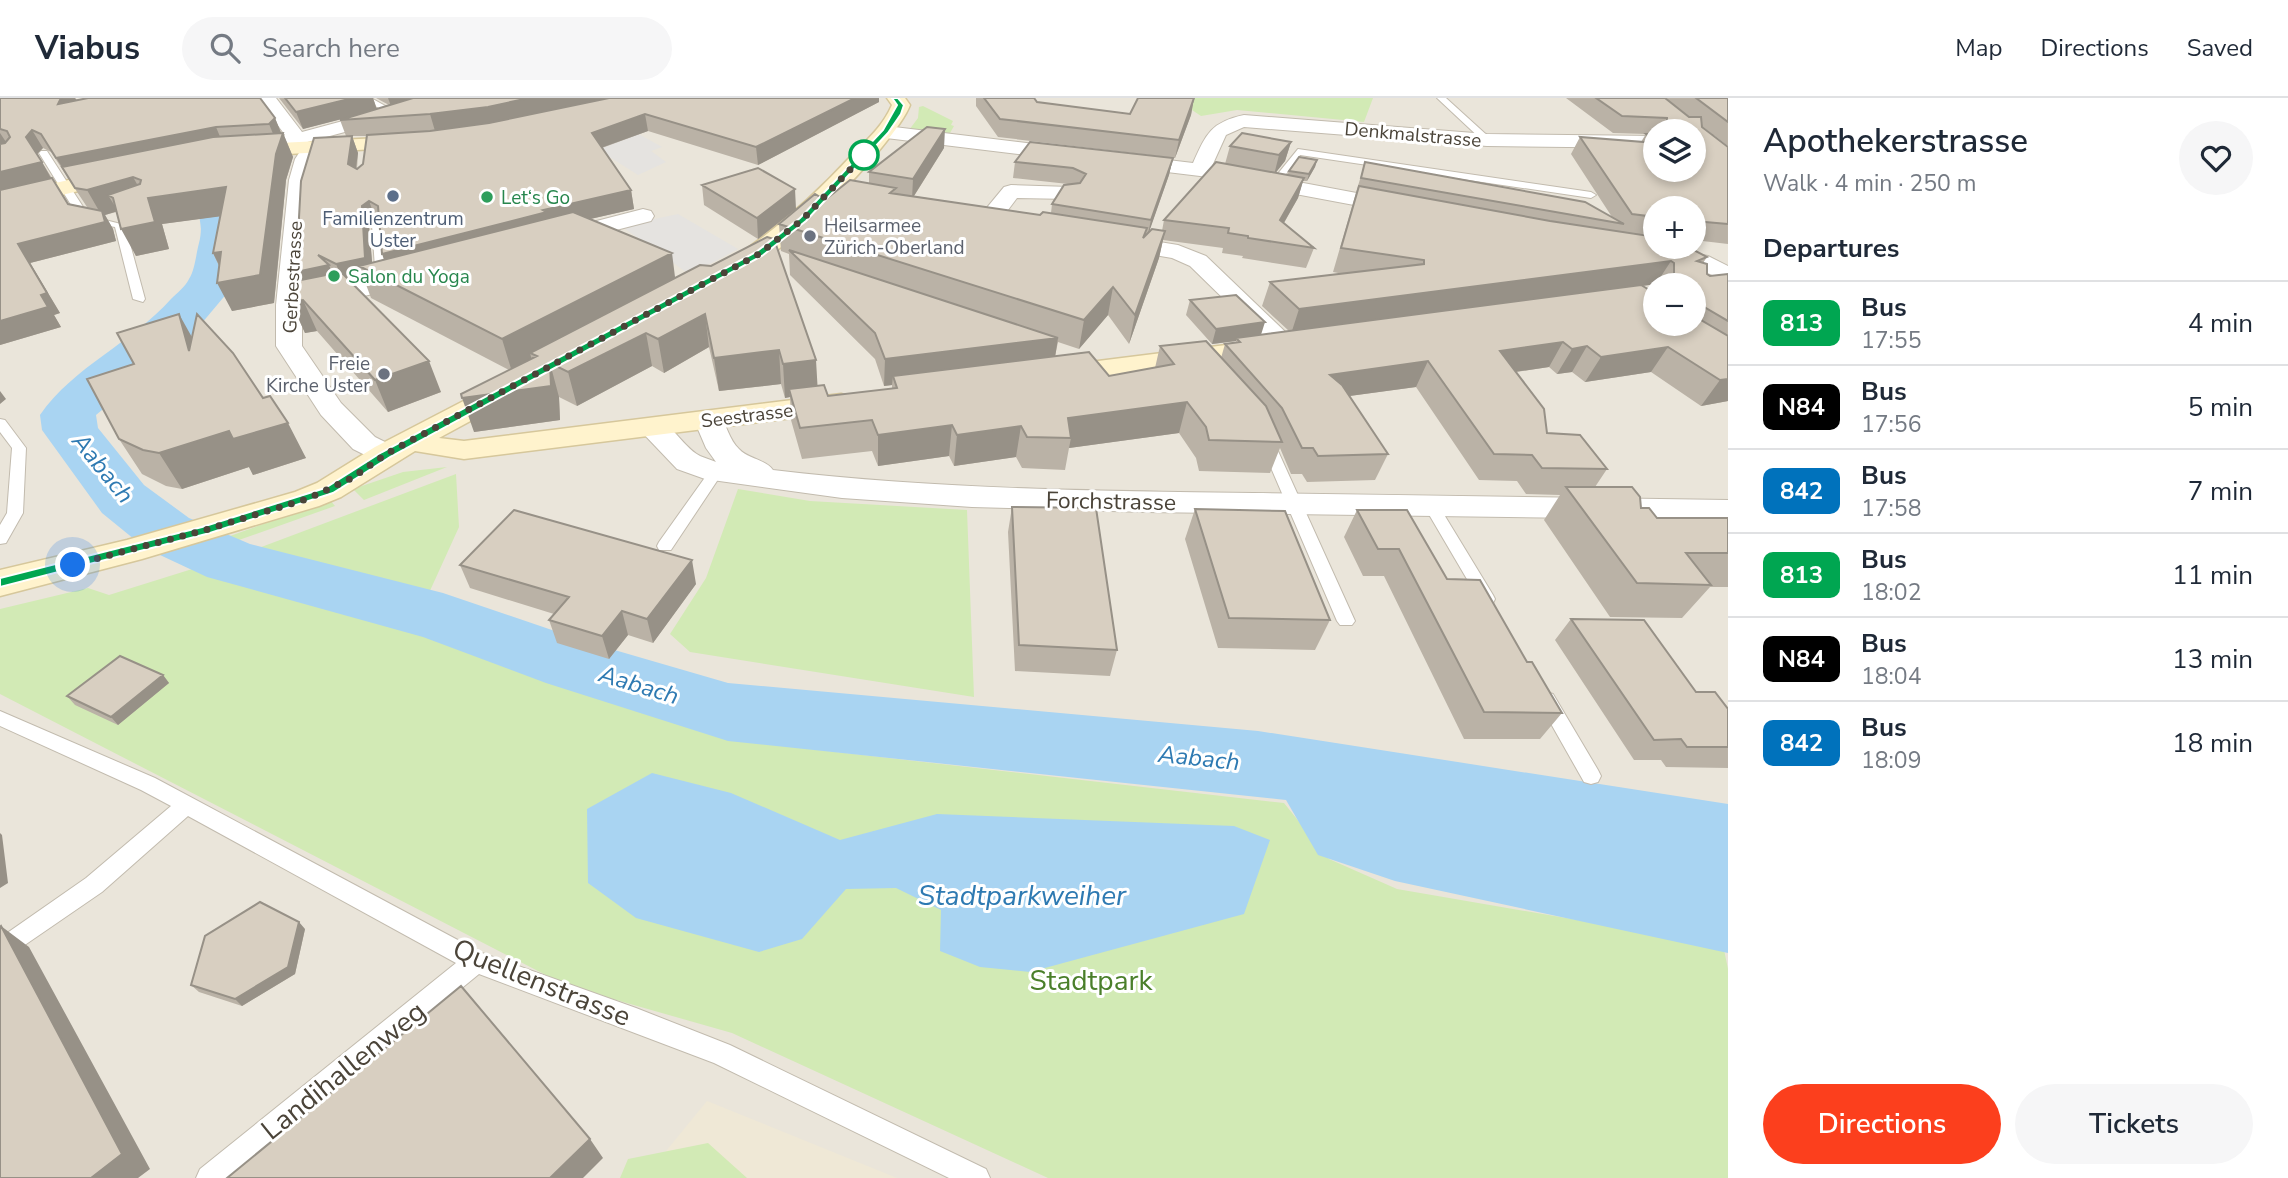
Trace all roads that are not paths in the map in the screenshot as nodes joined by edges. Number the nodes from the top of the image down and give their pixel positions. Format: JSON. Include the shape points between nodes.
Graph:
{"nodes":[{"id":1,"x":267,"y":98,"type":"edge"},
{"id":2,"x":365,"y":98,"type":"edge"},
{"id":3,"x":896,"y":98,"type":"edge"},
{"id":4,"x":1441,"y":98,"type":"edge"},
{"id":5,"x":414,"y":107,"type":"edge"},
{"id":6,"x":394,"y":113,"type":"junction"},
{"id":7,"x":886,"y":132,"type":"junction"},
{"id":8,"x":1706,"y":138,"type":"edge"},
{"id":9,"x":435,"y":140,"type":"edge"},
{"id":10,"x":1488,"y":140,"type":"junction"},
{"id":11,"x":1728,"y":141,"type":"edge"},
{"id":12,"x":1643,"y":142,"type":"edge"},
{"id":13,"x":1706,"y":143,"type":"edge"},
{"id":14,"x":296,"y":145,"type":"junction"},
{"id":15,"x":44,"y":153,"type":"edge"},
{"id":16,"x":213,"y":155,"type":"edge"},
{"id":17,"x":1728,"y":159,"type":"edge"},
{"id":18,"x":142,"y":169,"type":"edge"},
{"id":19,"x":1200,"y":170,"type":"junction"},
{"id":20,"x":1275,"y":183,"type":"junction"},
{"id":21,"x":65,"y":186,"type":"junction"},
{"id":22,"x":1070,"y":193,"type":"edge"},
{"id":23,"x":828,"y":194,"type":"junction"},
{"id":24,"x":1591,"y":195,"type":"dead end"},
{"id":25,"x":855,"y":198,"type":"edge"},
{"id":26,"x":0,"y":202,"type":"edge"},
{"id":27,"x":1418,"y":212,"type":"edge"},
{"id":28,"x":126,"y":215,"type":"edge"},
{"id":29,"x":643,"y":215,"type":"dead end"},
{"id":30,"x":961,"y":216,"type":"edge"},
{"id":31,"x":103,"y":222,"type":"junction"},
{"id":32,"x":377,"y":225,"type":"edge"},
{"id":33,"x":1086,"y":237,"type":"edge"},
{"id":34,"x":538,"y":244,"type":"edge"},
{"id":35,"x":1637,"y":251,"type":"edge"},
{"id":36,"x":440,"y":271,"type":"edge"},
{"id":37,"x":1728,"y":275,"type":"edge"},
{"id":38,"x":704,"y":285,"type":"edge"},
{"id":39,"x":382,"y":286,"type":"junction"},
{"id":40,"x":139,"y":299,"type":"dead end"},
{"id":41,"x":289,"y":305,"type":"junction"},
{"id":42,"x":1299,"y":344,"type":"joint"},
{"id":43,"x":1057,"y":353,"type":"edge"},
{"id":44,"x":1104,"y":369,"type":"junction"},
{"id":45,"x":536,"y":375,"type":"edge"},
{"id":46,"x":1024,"y":379,"type":"edge"},
{"id":47,"x":865,"y":400,"type":"edge"},
{"id":48,"x":709,"y":420,"type":"junction"},
{"id":49,"x":0,"y":423,"type":"edge"},
{"id":50,"x":1256,"y":425,"type":"edge"},
{"id":51,"x":652,"y":427,"type":"junction"},
{"id":52,"x":400,"y":447,"type":"junction"},
{"id":53,"x":716,"y":472,"type":"junction"},
{"id":54,"x":790,"y":482,"type":"junction"},
{"id":55,"x":1295,"y":505,"type":"junction"},
{"id":56,"x":1432,"y":506,"type":"junction"},
{"id":57,"x":1728,"y":510,"type":"edge"},
{"id":58,"x":0,"y":540,"type":"edge"},
{"id":59,"x":125,"y":542,"type":"junction"},
{"id":60,"x":665,"y":546,"type":"dead end"},
{"id":61,"x":0,"y":557,"type":"edge"},
{"id":62,"x":0,"y":583,"type":"edge"},
{"id":63,"x":1494,"y":611,"type":"edge"},
{"id":64,"x":1346,"y":621,"type":"dead end"},
{"id":65,"x":1535,"y":680,"type":"edge"},
{"id":66,"x":0,"y":718,"type":"edge"},
{"id":67,"x":1591,"y":776,"type":"dead end"},
{"id":68,"x":184,"y":806,"type":"junction"},
{"id":69,"x":0,"y":951,"type":"edge"},
{"id":70,"x":476,"y":962,"type":"junction"},
{"id":71,"x":209,"y":1178,"type":"edge"},
{"id":72,"x":977,"y":1178,"type":"edge"}],
"edges":[{"from":1,"to":14,"type":"street","via":[[295,135]]},
{"from":2,"to":6,"type":"lane"},
{"from":3,"to":7,"type":"street","via":[[901,105]]},
{"from":4,"to":10,"type":"lane"},
{"from":5,"to":6,"type":"street"},
{"from":6,"to":14,"type":"street"},
{"from":7,"to":19,"type":"street"},
{"from":7,"to":23,"type":"street"},
{"from":8,"to":11,"type":"street"},
{"from":9,"to":14,"type":"street"},
{"from":10,"to":12,"type":"street","name":"Denkmalstrasse"},
{"from":10,"to":19,"type":"street","name":"Denkmalstrasse","via":[[1232,122],[1219,128]]},
{"from":13,"to":17,"type":"street"},
{"from":14,"to":16,"type":"street"},
{"from":14,"to":41,"type":"street","name":"Gerbestrasse","via":[[305,159],[299,180]]},
{"from":15,"to":21,"type":"lane"},
{"from":18,"to":21,"type":"street"},
{"from":19,"to":20,"type":"street"},
{"from":20,"to":24,"type":"lane","via":[[1298,152]]},
{"from":20,"to":27,"type":"street"},
{"from":21,"to":26,"type":"street"},
{"from":21,"to":31,"type":"lane","via":[[85,219]]},
{"from":22,"to":30,"type":"street","via":[[1011,191],[999,222]]},
{"from":23,"to":25,"type":"street"},
{"from":23,"to":38,"type":"street","via":[[771,258]]},
{"from":28,"to":31,"type":"lane"},
{"from":29,"to":34,"type":"street"},
{"from":31,"to":40,"type":"lane","via":[[120,225]]},
{"from":32,"to":39,"type":"lane"},
{"from":33,"to":42,"type":"street","via":[[1178,252],[1199,261]]},
{"from":35,"to":37,"type":"street","via":[[1700,261]]},
{"from":36,"to":39,"type":"street"},
{"from":39,"to":41,"type":"street"},
{"from":41,"to":52,"type":"street","name":"Gerbestrasse","via":[[289,346],[331,409],[364,443]]},
{"from":42,"to":44,"type":"street","via":[[1201,362]]},
{"from":43,"to":44,"type":"street"},
{"from":44,"to":46,"type":"street"},
{"from":45,"to":52,"type":"street"},
{"from":47,"to":48,"type":"street","name":"Seestrasse"},
{"from":48,"to":51,"type":"street","name":"Seestrasse"},
{"from":48,"to":54,"type":"street","name":"Forchstrasse","via":[[720,449],[735,463]]},
{"from":49,"to":58,"type":"lane","via":[[19,448],[15,513]]},
{"from":50,"to":55,"type":"lane"},
{"from":51,"to":52,"type":"street","name":"Seestrasse","via":[[464,450]]},
{"from":51,"to":53,"type":"street","name":"Forchstrasse","via":[[688,462]]},
{"from":52,"to":59,"type":"street","via":[[329,491]]},
{"from":53,"to":54,"type":"street","name":"Forchstrasse"},
{"from":53,"to":60,"type":"lane"},
{"from":54,"to":55,"type":"street","name":"Forchstrasse","via":[[972,497]]},
{"from":55,"to":56,"type":"street","name":"Forchstrasse"},
{"from":55,"to":64,"type":"lane"},
{"from":56,"to":57,"type":"street","name":"Forchstrasse"},
{"from":56,"to":63,"type":"lane"},
{"from":59,"to":61,"type":"street"},
{"from":59,"to":62,"type":"street"},
{"from":65,"to":67,"type":"lane"},
{"from":66,"to":68,"type":"lane","name":"Quellenstrasse","via":[[120,770]]},
{"from":68,"to":69,"type":"lane","via":[[94,885]]},
{"from":68,"to":70,"type":"lane","name":"Quellenstrasse"},
{"from":70,"to":71,"type":"lane","name":"Landihallenweg"},
{"from":70,"to":72,"type":"lane","name":"Quellenstrasse","via":[[721,1054]]}]}
